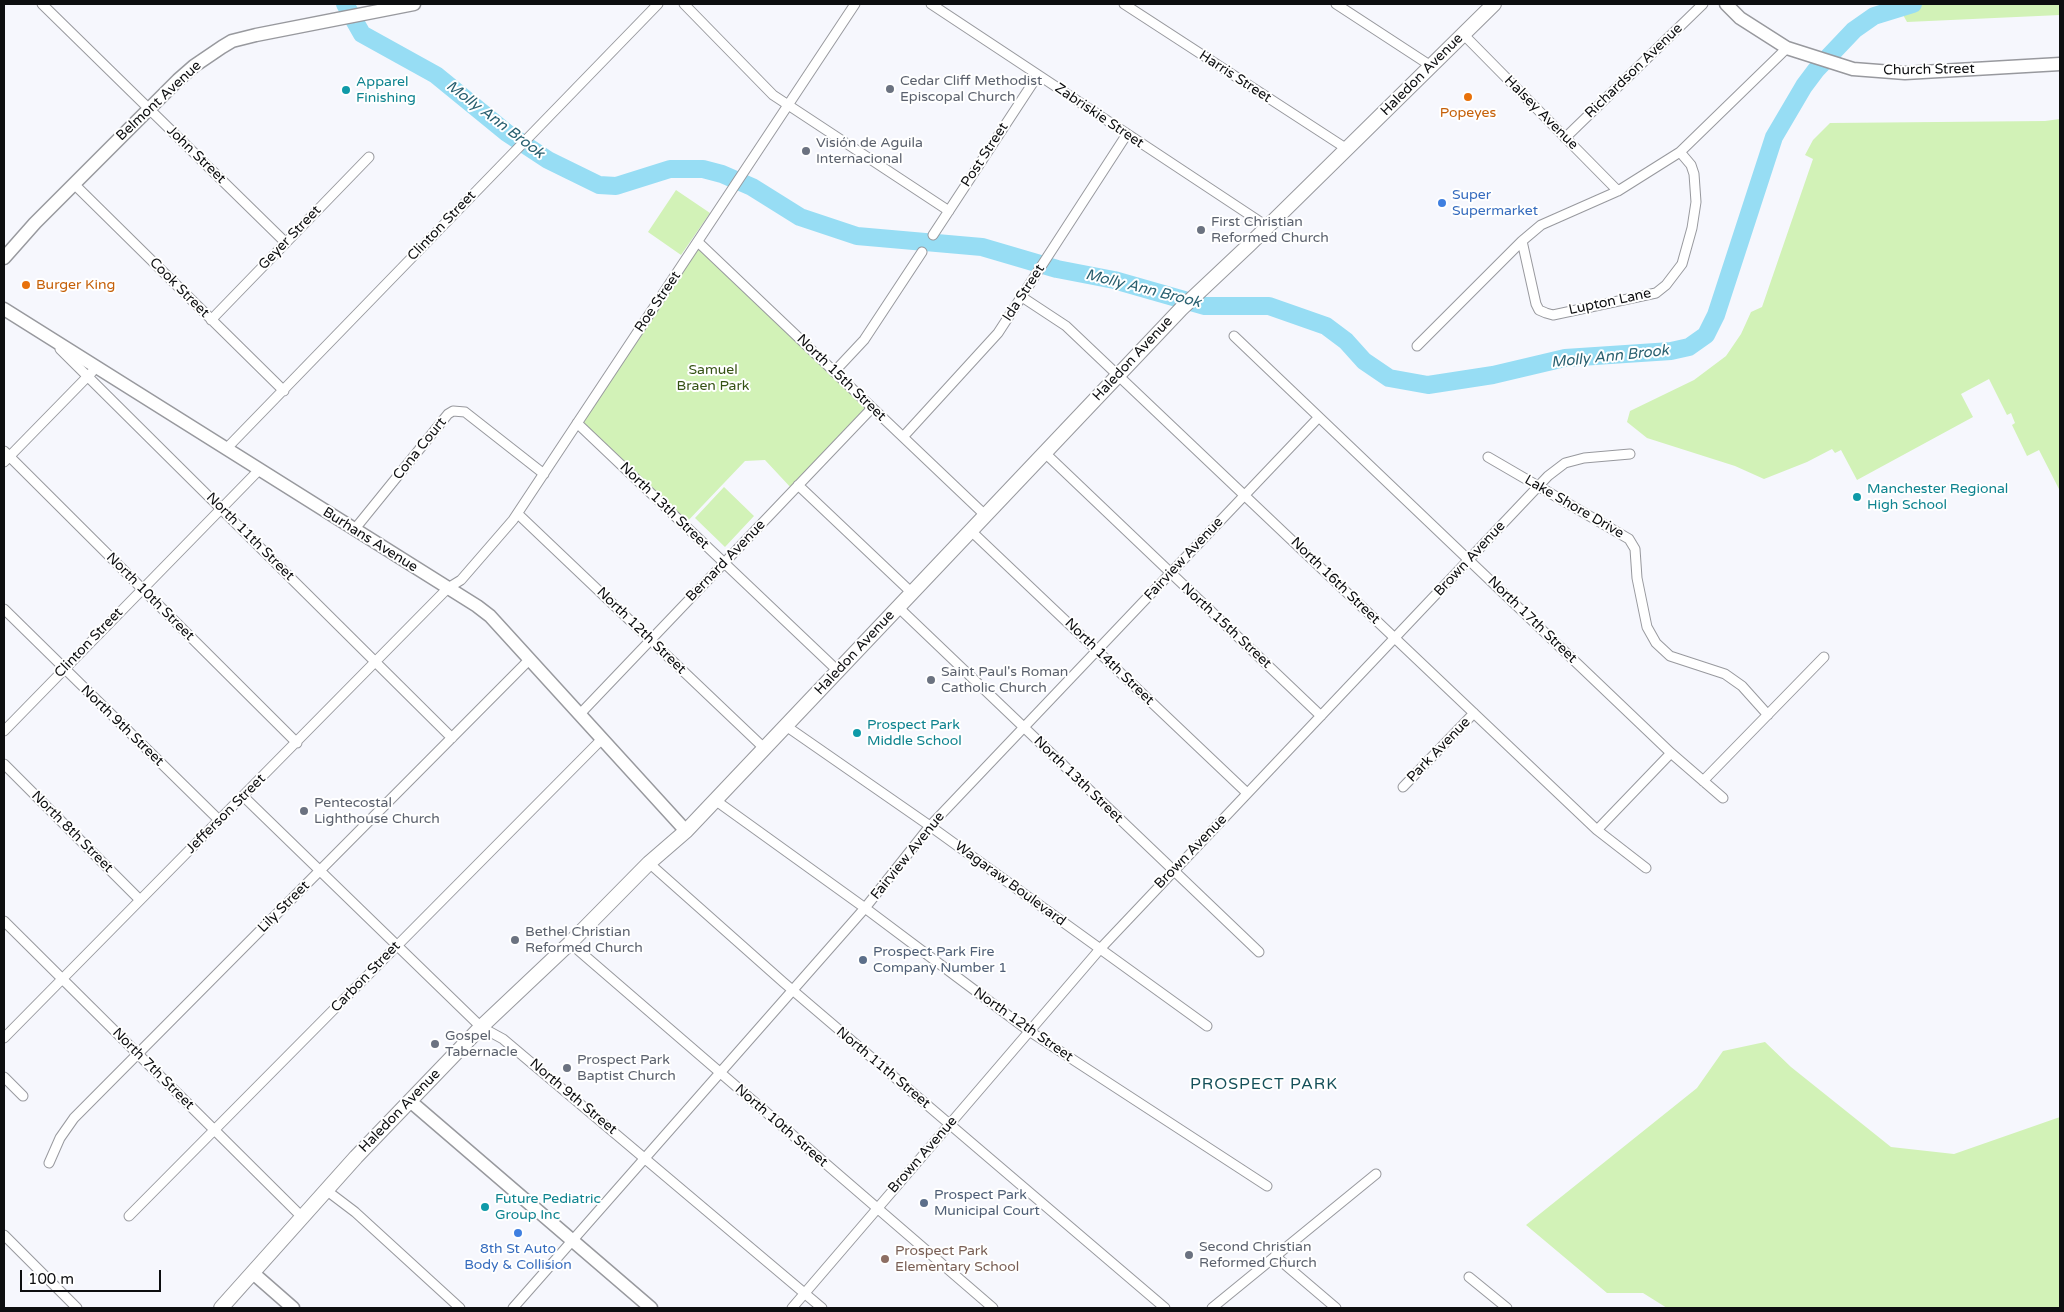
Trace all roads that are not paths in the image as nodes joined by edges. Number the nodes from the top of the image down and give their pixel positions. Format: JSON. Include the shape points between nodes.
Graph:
{"nodes":[{"id":1,"x":42,"y":4,"type":"edge"},
{"id":2,"x":414,"y":4,"type":"edge"},
{"id":3,"x":658,"y":4,"type":"edge"},
{"id":4,"x":684,"y":4,"type":"edge"},
{"id":5,"x":855,"y":4,"type":"edge"},
{"id":6,"x":930,"y":4,"type":"edge"},
{"id":7,"x":1124,"y":4,"type":"edge"},
{"id":8,"x":1336,"y":4,"type":"edge"},
{"id":9,"x":1494,"y":4,"type":"edge"},
{"id":10,"x":1703,"y":4,"type":"edge"},
{"id":11,"x":1726,"y":4,"type":"edge"},
{"id":12,"x":1463,"y":34,"type":"junction"},
{"id":13,"x":1787,"y":48,"type":"junction"},
{"id":14,"x":2060,"y":64,"type":"edge"},
{"id":15,"x":1431,"y":66,"type":"junction"},
{"id":16,"x":1038,"y":75,"type":"junction"},
{"id":17,"x":788,"y":104,"type":"junction"},
{"id":18,"x":150,"y":110,"type":"junction"},
{"id":19,"x":1127,"y":134,"type":"junction"},
{"id":20,"x":1565,"y":138,"type":"junction"},
{"id":21,"x":1346,"y":149,"type":"junction"},
{"id":22,"x":1680,"y":152,"type":"junction"},
{"id":23,"x":369,"y":157,"type":"dead end"},
{"id":24,"x":74,"y":184,"type":"junction"},
{"id":25,"x":1618,"y":191,"type":"junction"},
{"id":26,"x":949,"y":210,"type":"junction"},
{"id":27,"x":1268,"y":227,"type":"junction"},
{"id":28,"x":933,"y":236,"type":"dead end"},
{"id":29,"x":1522,"y":240,"type":"junction"},
{"id":30,"x":698,"y":242,"type":"junction"},
{"id":31,"x":286,"y":243,"type":"junction"},
{"id":32,"x":922,"y":252,"type":"dead end"},
{"id":33,"x":4,"y":258,"type":"edge"},
{"id":34,"x":1022,"y":297,"type":"junction"},
{"id":35,"x":4,"y":309,"type":"edge"},
{"id":36,"x":211,"y":320,"type":"junction"},
{"id":37,"x":48,"y":336,"type":"junction"},
{"id":38,"x":1234,"y":336,"type":"dead end"},
{"id":39,"x":1417,"y":346,"type":"dead end"},
{"id":40,"x":97,"y":367,"type":"junction"},
{"id":41,"x":834,"y":372,"type":"junction"},
{"id":42,"x":1118,"y":375,"type":"junction"},
{"id":43,"x":88,"y":376,"type":"junction"},
{"id":44,"x":284,"y":391,"type":"junction"},
{"id":45,"x":872,"y":408,"type":"junction"},
{"id":46,"x":1319,"y":417,"type":"junction"},
{"id":47,"x":577,"y":423,"type":"junction"},
{"id":48,"x":903,"y":436,"type":"junction"},
{"id":49,"x":226,"y":449,"type":"junction"},
{"id":50,"x":1045,"y":453,"type":"junction"},
{"id":51,"x":1630,"y":454,"type":"dead end"},
{"id":52,"x":6,"y":457,"type":"edge"},
{"id":53,"x":1488,"y":457,"type":"dead end"},
{"id":54,"x":260,"y":470,"type":"junction"},
{"id":55,"x":544,"y":474,"type":"junction"},
{"id":56,"x":798,"y":485,"type":"junction"},
{"id":57,"x":1538,"y":486,"type":"junction"},
{"id":58,"x":1245,"y":494,"type":"junction"},
{"id":59,"x":221,"y":509,"type":"junction"},
{"id":60,"x":518,"y":514,"type":"junction"},
{"id":61,"x":985,"y":515,"type":"junction"},
{"id":62,"x":354,"y":530,"type":"junction"},
{"id":63,"x":970,"y":530,"type":"junction"},
{"id":64,"x":1469,"y":560,"type":"junction"},
{"id":65,"x":724,"y":563,"type":"junction"},
{"id":66,"x":1171,"y":573,"type":"junction"},
{"id":67,"x":448,"y":588,"type":"junction"},
{"id":68,"x":142,"y":589,"type":"junction"},
{"id":69,"x":912,"y":593,"type":"junction"},
{"id":70,"x":898,"y":607,"type":"junction"},
{"id":71,"x":4,"y":609,"type":"edge"},
{"id":72,"x":1394,"y":638,"type":"junction"},
{"id":73,"x":650,"y":640,"type":"junction"},
{"id":74,"x":1097,"y":651,"type":"junction"},
{"id":75,"x":1824,"y":656,"type":"dead end"},
{"id":76,"x":530,"y":659,"type":"junction"},
{"id":77,"x":376,"y":663,"type":"junction"},
{"id":78,"x":64,"y":670,"type":"junction"},
{"id":79,"x":838,"y":671,"type":"junction"},
{"id":80,"x":1474,"y":713,"type":"junction"},
{"id":81,"x":580,"y":714,"type":"junction"},
{"id":82,"x":1768,"y":715,"type":"junction"},
{"id":83,"x":1321,"y":716,"type":"junction"},
{"id":84,"x":786,"y":726,"type":"junction"},
{"id":85,"x":1024,"y":728,"type":"junction"},
{"id":86,"x":4,"y":731,"type":"edge"},
{"id":87,"x":452,"y":738,"type":"junction"},
{"id":88,"x":602,"y":739,"type":"junction"},
{"id":89,"x":297,"y":743,"type":"junction"},
{"id":90,"x":764,"y":748,"type":"junction"},
{"id":91,"x":1671,"y":753,"type":"junction"},
{"id":92,"x":4,"y":764,"type":"edge"},
{"id":93,"x":1703,"y":781,"type":"junction"},
{"id":94,"x":1403,"y":787,"type":"dead end"},
{"id":95,"x":1247,"y":793,"type":"junction"},
{"id":96,"x":243,"y":796,"type":"junction"},
{"id":97,"x":1723,"y":798,"type":"dead end"},
{"id":98,"x":715,"y":800,"type":"junction"},
{"id":99,"x":219,"y":820,"type":"junction"},
{"id":100,"x":930,"y":826,"type":"junction"},
{"id":101,"x":1597,"y":830,"type":"junction"},
{"id":102,"x":686,"y":831,"type":"junction"},
{"id":103,"x":649,"y":863,"type":"junction"},
{"id":104,"x":1646,"y":868,"type":"dead end"},
{"id":105,"x":320,"y":871,"type":"junction"},
{"id":106,"x":1173,"y":871,"type":"junction"},
{"id":107,"x":140,"y":900,"type":"junction"},
{"id":108,"x":865,"y":908,"type":"junction"},
{"id":109,"x":4,"y":921,"type":"edge"},
{"id":110,"x":570,"y":943,"type":"junction"},
{"id":111,"x":396,"y":946,"type":"junction"},
{"id":112,"x":1100,"y":949,"type":"junction"},
{"id":113,"x":1259,"y":952,"type":"dead end"},
{"id":114,"x":62,"y":979,"type":"junction"},
{"id":115,"x":792,"y":990,"type":"junction"},
{"id":116,"x":1208,"y":1026,"type":"dead end"},
{"id":117,"x":480,"y":1027,"type":"junction"},
{"id":118,"x":1029,"y":1032,"type":"junction"},
{"id":119,"x":4,"y":1038,"type":"edge"},
{"id":120,"x":138,"y":1054,"type":"junction"},
{"id":121,"x":720,"y":1074,"type":"junction"},
{"id":122,"x":4,"y":1077,"type":"edge"},
{"id":123,"x":23,"y":1096,"type":"dead end"},
{"id":124,"x":410,"y":1101,"type":"junction"},
{"id":125,"x":949,"y":1124,"type":"junction"},
{"id":126,"x":214,"y":1130,"type":"junction"},
{"id":127,"x":647,"y":1159,"type":"junction"},
{"id":128,"x":49,"y":1164,"type":"dead end"},
{"id":129,"x":1376,"y":1174,"type":"dead end"},
{"id":130,"x":1267,"y":1186,"type":"dead end"},
{"id":131,"x":326,"y":1190,"type":"junction"},
{"id":132,"x":877,"y":1208,"type":"junction"},
{"id":133,"x":129,"y":1216,"type":"dead end"},
{"id":134,"x":303,"y":1218,"type":"junction"},
{"id":135,"x":4,"y":1235,"type":"edge"},
{"id":136,"x":573,"y":1243,"type":"junction"},
{"id":137,"x":1276,"y":1256,"type":"junction"},
{"id":138,"x":253,"y":1273,"type":"junction"},
{"id":139,"x":1469,"y":1277,"type":"dead end"},
{"id":140,"x":805,"y":1294,"type":"junction"},
{"id":141,"x":78,"y":1308,"type":"edge"},
{"id":142,"x":221,"y":1308,"type":"edge"},
{"id":143,"x":293,"y":1308,"type":"edge"},
{"id":144,"x":460,"y":1308,"type":"edge"},
{"id":145,"x":513,"y":1308,"type":"edge"},
{"id":146,"x":651,"y":1308,"type":"edge"},
{"id":147,"x":792,"y":1308,"type":"edge"},
{"id":148,"x":822,"y":1308,"type":"edge"},
{"id":149,"x":994,"y":1308,"type":"edge"},
{"id":150,"x":1165,"y":1308,"type":"edge"},
{"id":151,"x":1212,"y":1308,"type":"edge"},
{"id":152,"x":1336,"y":1308,"type":"edge"},
{"id":153,"x":1507,"y":1308,"type":"edge"}],
"edges":[{"from":1,"to":18,"type":"street","name":"John Street"},
{"from":2,"to":18,"type":"street","name":"Belmont Avenue","via":[[232,41],[194,66]]},
{"from":3,"to":44,"type":"street","name":"Clinton Street"},
{"from":4,"to":17,"type":"street","via":[[773,95]]},
{"from":5,"to":17,"type":"street","name":"Roe Street"},
{"from":6,"to":16,"type":"street","name":"Zabriskie Street"},
{"from":7,"to":21,"type":"street","name":"Harris Street"},
{"from":8,"to":15,"type":"street"},
{"from":9,"to":12,"type":"main road","name":"Haledon Avenue"},
{"from":10,"to":20,"type":"street","name":"Richardson Avenue"},
{"from":11,"to":13,"type":"street","name":"Church Street","via":[[1740,18]]},
{"from":12,"to":15,"type":"main road","name":"Haledon Avenue"},
{"from":12,"to":20,"type":"street","name":"Halsey Avenue"},
{"from":13,"to":14,"type":"street","name":"Church Street","via":[[1843,66],[1905,73]]},
{"from":13,"to":22,"type":"street"},
{"from":15,"to":21,"type":"main road","name":"Haledon Avenue"},
{"from":16,"to":19,"type":"street","name":"Zabriskie Street"},
{"from":16,"to":26,"type":"street","name":"Post Street"},
{"from":17,"to":26,"type":"street"},
{"from":17,"to":30,"type":"street","name":"Roe Street"},
{"from":18,"to":24,"type":"street","name":"Belmont Avenue"},
{"from":18,"to":31,"type":"street","name":"John Street"},
{"from":19,"to":27,"type":"street","name":"Zabriskie Street"},
{"from":19,"to":34,"type":"street","name":"Ida Street"},
{"from":20,"to":25,"type":"street","name":"Halsey Avenue"},
{"from":21,"to":27,"type":"main road","name":"Haledon Avenue"},
{"from":22,"to":25,"type":"street"},
{"from":22,"to":29,"type":"street","name":"Lupton Lane","via":[[1694,174],[1696,202],[1692,228],[1682,264],[1656,293],[1546,314],[1536,304]]},
{"from":23,"to":31,"type":"street","name":"Geyer Street"},
{"from":24,"to":33,"type":"street","name":"Belmont Avenue"},
{"from":24,"to":36,"type":"street","name":"Cook Street"},
{"from":25,"to":29,"type":"street","via":[[1541,225]]},
{"from":26,"to":28,"type":"street","name":"Post Street"},
{"from":27,"to":42,"type":"main road","name":"Haledon Avenue","via":[[1181,308]]},
{"from":29,"to":39,"type":"street"},
{"from":30,"to":41,"type":"street","name":"North 15th Street"},
{"from":30,"to":47,"type":"street","name":"Roe Street"},
{"from":31,"to":36,"type":"street","name":"Geyer Street"},
{"from":32,"to":41,"type":"street","via":[[864,340]]},
{"from":34,"to":42,"type":"street","name":"North 16th Street","via":[[1066,326]]},
{"from":34,"to":48,"type":"street","name":"Ida Street","via":[[987,347]]},
{"from":35,"to":37,"type":"street","name":"Burhans Avenue"},
{"from":36,"to":44,"type":"street","name":"Cook Street"},
{"from":37,"to":40,"type":"street","name":"Burhans Avenue"},
{"from":37,"to":43,"type":"street","name":"North 11th Street"},
{"from":38,"to":46,"type":"street","name":"North 17th Street"},
{"from":40,"to":43,"type":"street"},
{"from":40,"to":49,"type":"street","name":"Burhans Avenue"},
{"from":41,"to":45,"type":"street","name":"North 15th Street"},
{"from":42,"to":50,"type":"main road","name":"Haledon Avenue"},
{"from":42,"to":58,"type":"street","name":"North 16th Street"},
{"from":43,"to":52,"type":"street"},
{"from":43,"to":59,"type":"street","name":"North 11th Street"},
{"from":44,"to":49,"type":"street","name":"Clinton Street"},
{"from":45,"to":48,"type":"street","name":"North 15th Street"},
{"from":45,"to":56,"type":"street","name":"Bernard Avenue"},
{"from":46,"to":58,"type":"street","name":"Fairview Avenue"},
{"from":46,"to":64,"type":"street","name":"North 17th Street"},
{"from":47,"to":55,"type":"street","name":"Roe Street"},
{"from":47,"to":65,"type":"street","name":"North 13th Street"},
{"from":48,"to":61,"type":"street","name":"North 15th Street"},
{"from":49,"to":54,"type":"street","name":"Burhans Avenue"},
{"from":50,"to":61,"type":"main road","name":"Haledon Avenue"},
{"from":50,"to":66,"type":"street","name":"North 15th Street"},
{"from":51,"to":57,"type":"street","name":"Brown Avenue","via":[[1565,463]]},
{"from":52,"to":68,"type":"street","name":"North 10th Street"},
{"from":53,"to":57,"type":"street","name":"Lake Shore Drive"},
{"from":54,"to":59,"type":"street","name":"Clinton Street"},
{"from":54,"to":62,"type":"street","name":"Burhans Avenue"},
{"from":55,"to":60,"type":"street","name":"Roe Street"},
{"from":55,"to":62,"type":"street","name":"Cona Court","via":[[465,412],[454,411],[448,414]]},
{"from":56,"to":65,"type":"street","name":"Bernard Avenue"},
{"from":56,"to":69,"type":"street"},
{"from":57,"to":64,"type":"street","name":"Brown Avenue"},
{"from":57,"to":82,"type":"street","name":"Lake Shore Drive","via":[[1633,544],[1647,628],[1663,650],[1670,656],[1725,674],[1742,686]]},
{"from":58,"to":66,"type":"street","name":"Fairview Avenue"},
{"from":58,"to":72,"type":"street","name":"North 16th Street"},
{"from":59,"to":68,"type":"street","name":"Clinton Street"},
{"from":59,"to":77,"type":"street","name":"North 11th Street"},
{"from":60,"to":67,"type":"street","name":"Roe Street","via":[[461,580]]},
{"from":60,"to":73,"type":"street","name":"North 12th Street"},
{"from":61,"to":63,"type":"main road","name":"Haledon Avenue"},
{"from":62,"to":67,"type":"street","name":"Burhans Avenue"},
{"from":63,"to":69,"type":"main road","name":"Haledon Avenue"},
{"from":63,"to":74,"type":"street","name":"North 14th Street"},
{"from":64,"to":72,"type":"street","name":"Brown Avenue"},
{"from":64,"to":91,"type":"street","name":"North 17th Street"},
{"from":65,"to":73,"type":"street","name":"Bernard Avenue"},
{"from":65,"to":79,"type":"street","name":"North 13th Street"},
{"from":66,"to":74,"type":"street","name":"Fairview Avenue"},
{"from":66,"to":83,"type":"street","name":"North 15th Street"},
{"from":67,"to":76,"type":"street","name":"Burhans Avenue","via":[[490,616]]},
{"from":67,"to":77,"type":"street","name":"Jefferson Street"},
{"from":68,"to":78,"type":"street","name":"Clinton Street"},
{"from":68,"to":89,"type":"street","name":"North 10th Street"},
{"from":69,"to":70,"type":"main road","name":"Haledon Avenue"},
{"from":70,"to":79,"type":"main road","name":"Haledon Avenue"},
{"from":70,"to":85,"type":"street","name":"North 13th Street"},
{"from":71,"to":78,"type":"street","name":"North 9th Street"},
{"from":72,"to":80,"type":"street","name":"North 16th Street"},
{"from":72,"to":83,"type":"street","name":"Brown Avenue"},
{"from":73,"to":81,"type":"street","name":"Bernard Avenue"},
{"from":73,"to":90,"type":"street","name":"North 12th Street"},
{"from":74,"to":85,"type":"street","name":"Fairview Avenue"},
{"from":74,"to":95,"type":"street","name":"North 14th Street"},
{"from":75,"to":82,"type":"street"},
{"from":76,"to":81,"type":"street","name":"Burhans Avenue"},
{"from":76,"to":87,"type":"street","name":"Lily Street"},
{"from":77,"to":87,"type":"street","name":"North 11th Street"},
{"from":77,"to":89,"type":"street","name":"Jefferson Street"},
{"from":78,"to":86,"type":"street","name":"Clinton Street"},
{"from":78,"to":99,"type":"street","name":"North 9th Street"},
{"from":79,"to":84,"type":"main road","name":"Haledon Avenue"},
{"from":80,"to":94,"type":"street","name":"Park Avenue"},
{"from":80,"to":101,"type":"street","name":"North 16th Street"},
{"from":81,"to":88,"type":"street","name":"Burhans Avenue"},
{"from":82,"to":93,"type":"street"},
{"from":83,"to":95,"type":"street","name":"Brown Avenue"},
{"from":84,"to":90,"type":"main road","name":"Haledon Avenue"},
{"from":84,"to":100,"type":"street","name":"Wagaraw Boulevard"},
{"from":85,"to":100,"type":"street","name":"Fairview Avenue"},
{"from":85,"to":106,"type":"street","name":"North 13th Street"},
{"from":87,"to":105,"type":"street","name":"Lily Street"},
{"from":88,"to":102,"type":"street","name":"Burhans Avenue"},
{"from":88,"to":111,"type":"street","name":"Carbon Street"},
{"from":89,"to":96,"type":"street","name":"Jefferson Street"},
{"from":90,"to":98,"type":"main road","name":"Haledon Avenue"},
{"from":91,"to":93,"type":"street","name":"North 17th Street"},
{"from":91,"to":101,"type":"street"},
{"from":92,"to":107,"type":"street","name":"North 8th Street"},
{"from":93,"to":97,"type":"street","name":"North 17th Street"},
{"from":95,"to":106,"type":"street","name":"Brown Avenue"},
{"from":96,"to":99,"type":"street","name":"Jefferson Street"},
{"from":96,"to":105,"type":"street","name":"North 9th Street"},
{"from":98,"to":102,"type":"main road","name":"Haledon Avenue"},
{"from":98,"to":108,"type":"street","name":"North 12th Street"},
{"from":99,"to":107,"type":"street","name":"Jefferson Street"},
{"from":100,"to":108,"type":"street","name":"Fairview Avenue"},
{"from":100,"to":112,"type":"street","name":"Wagaraw Boulevard"},
{"from":101,"to":104,"type":"street","name":"North 16th Street"},
{"from":102,"to":103,"type":"main road","name":"Haledon Avenue"},
{"from":103,"to":110,"type":"main road","name":"Haledon Avenue"},
{"from":103,"to":115,"type":"street","name":"North 11th Street"},
{"from":105,"to":111,"type":"street","name":"North 9th Street"},
{"from":105,"to":120,"type":"street","name":"Lily Street"},
{"from":106,"to":112,"type":"street","name":"Brown Avenue"},
{"from":106,"to":113,"type":"street","name":"North 13th Street"},
{"from":107,"to":114,"type":"street","name":"Jefferson Street"},
{"from":108,"to":115,"type":"street","name":"Fairview Avenue"},
{"from":108,"to":118,"type":"street","name":"North 12th Street"},
{"from":109,"to":114,"type":"street","name":"North 7th Street"},
{"from":110,"to":117,"type":"main road","name":"Haledon Avenue"},
{"from":110,"to":121,"type":"street","name":"North 10th Street"},
{"from":111,"to":117,"type":"street","name":"North 9th Street"},
{"from":111,"to":126,"type":"street","name":"Carbon Street"},
{"from":112,"to":116,"type":"street","name":"Wagaraw Boulevard"},
{"from":112,"to":118,"type":"street","name":"Brown Avenue"},
{"from":114,"to":119,"type":"street","name":"Jefferson Street"},
{"from":114,"to":120,"type":"street","name":"North 7th Street"},
{"from":115,"to":121,"type":"street","name":"Fairview Avenue"},
{"from":115,"to":125,"type":"street","name":"North 11th Street"},
{"from":117,"to":124,"type":"main road","name":"Haledon Avenue"},
{"from":117,"to":127,"type":"street","name":"North 9th Street","via":[[503,1039]]},
{"from":118,"to":125,"type":"street","name":"Brown Avenue"},
{"from":118,"to":130,"type":"street","name":"North 12th Street"},
{"from":120,"to":126,"type":"street","name":"North 7th Street"},
{"from":120,"to":128,"type":"street","name":"Lily Street","via":[[74,1118],[60,1138]]},
{"from":121,"to":127,"type":"street","name":"Fairview Avenue"},
{"from":121,"to":132,"type":"street","name":"North 10th Street"},
{"from":122,"to":123,"type":"street"},
{"from":124,"to":131,"type":"main road","name":"Haledon Avenue"},
{"from":124,"to":136,"type":"street"},
{"from":125,"to":132,"type":"street","name":"Brown Avenue"},
{"from":125,"to":150,"type":"street","name":"North 11th Street"},
{"from":126,"to":133,"type":"street","name":"Carbon Street"},
{"from":126,"to":134,"type":"street","name":"North 7th Street"},
{"from":127,"to":136,"type":"street","name":"Fairview Avenue"},
{"from":127,"to":140,"type":"street","name":"North 9th Street"},
{"from":129,"to":137,"type":"street"},
{"from":131,"to":134,"type":"main road","name":"Haledon Avenue"},
{"from":131,"to":144,"type":"street","via":[[355,1212]]},
{"from":132,"to":140,"type":"street","name":"Brown Avenue"},
{"from":132,"to":149,"type":"street","name":"North 10th Street"},
{"from":134,"to":138,"type":"main road","name":"Haledon Avenue"},
{"from":135,"to":141,"type":"street"},
{"from":136,"to":145,"type":"street","name":"Fairview Avenue"},
{"from":136,"to":146,"type":"street"},
{"from":137,"to":151,"type":"street"},
{"from":137,"to":152,"type":"street"},
{"from":138,"to":142,"type":"main road","name":"Haledon Avenue"},
{"from":138,"to":143,"type":"street"},
{"from":139,"to":153,"type":"street"},
{"from":140,"to":147,"type":"street","name":"Brown Avenue"},
{"from":140,"to":148,"type":"street","name":"North 9th Street"}]}
